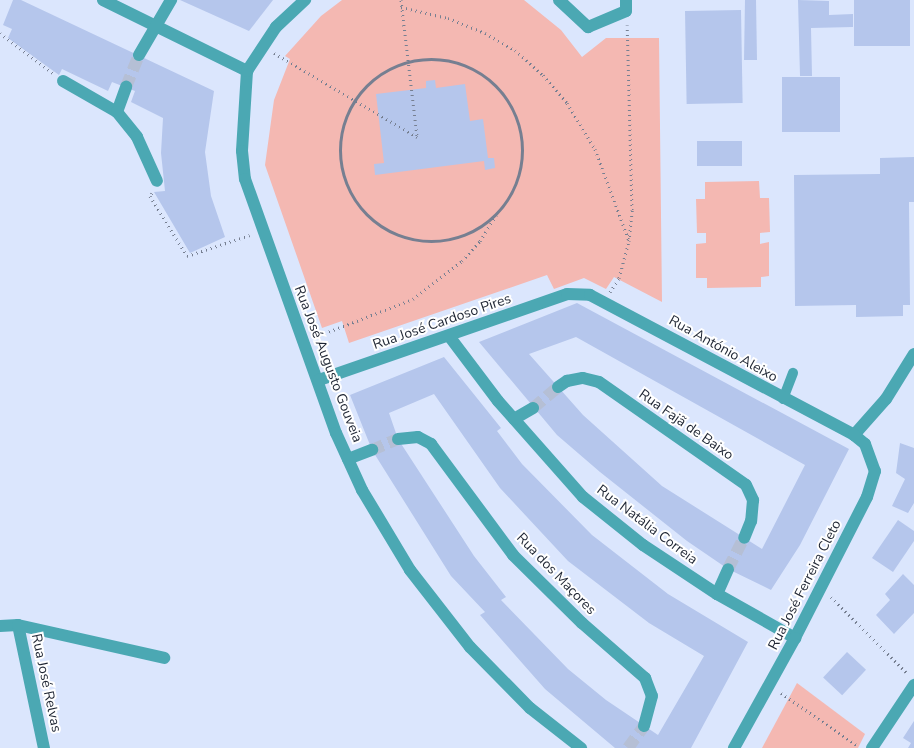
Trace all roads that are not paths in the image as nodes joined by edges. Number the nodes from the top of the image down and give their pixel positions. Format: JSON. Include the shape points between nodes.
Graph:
{"nodes":[{"id":1,"x":103,"y":0,"type":"edge"},
{"id":2,"x":163,"y":0,"type":"edge"},
{"id":3,"x":171,"y":0,"type":"edge"},
{"id":4,"x":305,"y":0,"type":"edge"},
{"id":5,"x":559,"y":0,"type":"edge"},
{"id":6,"x":626,"y":6,"type":"edge"},
{"id":7,"x":159,"y":19,"type":"junction"},
{"id":8,"x":139,"y":55,"type":"tunnel mouth"},
{"id":9,"x":247,"y":70,"type":"junction"},
{"id":10,"x":63,"y":81,"type":"road end"},
{"id":11,"x":126,"y":87,"type":"tunnel mouth"},
{"id":12,"x":117,"y":112,"type":"junction"},
{"id":13,"x":157,"y":181,"type":"road end"},
{"id":14,"x":576,"y":294,"type":"joint"},
{"id":15,"x":449,"y":336,"type":"junction"},
{"id":16,"x":914,"y":354,"type":"edge"},
{"id":17,"x":793,"y":373,"type":"dead end"},
{"id":18,"x":319,"y":380,"type":"junction"},
{"id":19,"x":558,"y":387,"type":"tunnel mouth"},
{"id":20,"x":782,"y":399,"type":"junction"},
{"id":21,"x":533,"y":408,"type":"tunnel mouth"},
{"id":22,"x":514,"y":420,"type":"junction"},
{"id":23,"x":854,"y":435,"type":"junction"},
{"id":24,"x":398,"y":439,"type":"tunnel mouth"},
{"id":25,"x":372,"y":450,"type":"tunnel mouth"},
{"id":26,"x":348,"y":459,"type":"junction"},
{"id":27,"x":744,"y":538,"type":"tunnel mouth"},
{"id":28,"x":728,"y":569,"type":"tunnel mouth"},
{"id":29,"x":717,"y":594,"type":"junction"},
{"id":30,"x":18,"y":625,"type":"junction"},
{"id":31,"x":0,"y":626,"type":"edge"},
{"id":32,"x":795,"y":638,"type":"junction"},
{"id":33,"x":164,"y":658,"type":"dead end"},
{"id":34,"x":914,"y":685,"type":"edge"},
{"id":35,"x":644,"y":726,"type":"tunnel mouth"},
{"id":36,"x":44,"y":748,"type":"edge"},
{"id":37,"x":581,"y":748,"type":"edge"},
{"id":38,"x":734,"y":748,"type":"edge"},
{"id":39,"x":872,"y":748,"type":"edge"}],
"edges":[{"from":1,"to":7,"type":"street"},
{"from":2,"to":7,"type":"street"},
{"from":3,"to":7,"type":"street"},
{"from":4,"to":9,"type":"street","via":[[276,27]]},
{"from":5,"to":6,"type":"street","via":[[588,27]]},
{"from":7,"to":8,"type":"street"},
{"from":7,"to":9,"type":"street"},
{"from":9,"to":18,"type":"street","name":"Rua José Augusto Gouveia","via":[[242,151],[245,179]]},
{"from":10,"to":12,"type":"street"},
{"from":11,"to":12,"type":"street"},
{"from":12,"to":13,"type":"street","via":[[137,137]]},
{"from":14,"to":15,"type":"street","name":"Rua José Cardoso Pires","via":[[567,294]]},
{"from":14,"to":20,"type":"street","name":"Rua António Aleixo","via":[[604,301]]},
{"from":15,"to":18,"type":"street","name":"Rua José Cardoso Pires"},
{"from":15,"to":22,"type":"street","name":"Rua Natália Correia"},
{"from":16,"to":23,"type":"street","via":[[886,399]]},
{"from":17,"to":20,"type":"lane"},
{"from":18,"to":26,"type":"street","name":"Rua José Augusto Gouveia"},
{"from":19,"to":27,"type":"street","name":"Rua Fajã de Baixo","via":[[567,381],[583,378],[599,382],[746,486],[753,500],[751,521]]},
{"from":20,"to":23,"type":"street","name":"Rua António Aleixo"},
{"from":21,"to":22,"type":"street"},
{"from":22,"to":29,"type":"street","name":"Rua Natália Correia","via":[[583,497],[643,545]]},
{"from":23,"to":32,"type":"street","name":"Rua José Ferreira Cleto","via":[[865,444],[875,471],[867,497]]},
{"from":24,"to":35,"type":"street","name":"Rua dos Maçores","via":[[418,437],[431,444],[513,555],[582,623],[645,678],[652,696]]},
{"from":25,"to":26,"type":"street"},
{"from":26,"to":37,"type":"street","name":"Rua José Augusto Gouveia","via":[[362,490],[410,570],[470,647],[530,708]]},
{"from":28,"to":29,"type":"street"},
{"from":29,"to":32,"type":"street","name":"Rua Natália Correia"},
{"from":30,"to":31,"type":"street"},
{"from":30,"to":33,"type":"street"},
{"from":30,"to":36,"type":"street","name":"Rua José Relvas"},
{"from":32,"to":38,"type":"street","name":"Rua José Ferreira Cleto"},
{"from":34,"to":39,"type":"street"}]}
